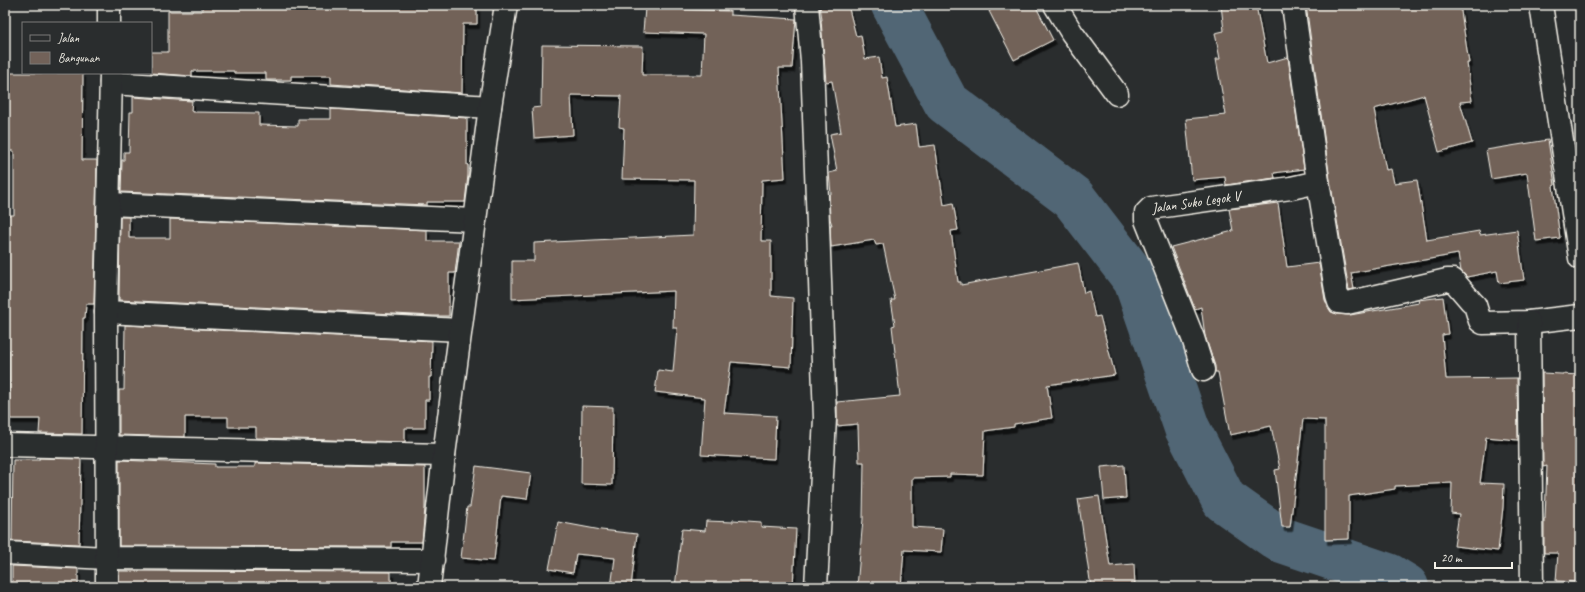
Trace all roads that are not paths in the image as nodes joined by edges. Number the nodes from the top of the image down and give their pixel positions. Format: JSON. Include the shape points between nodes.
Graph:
{"nodes":[{"id":1,"x":109,"y":5,"type":"edge"},
{"id":2,"x":506,"y":5,"type":"edge"},
{"id":3,"x":807,"y":5,"type":"edge"},
{"id":4,"x":1055,"y":5,"type":"edge"},
{"id":5,"x":1293,"y":5,"type":"edge"},
{"id":6,"x":1541,"y":5,"type":"edge"},
{"id":7,"x":109,"y":22,"type":"edge"},
{"id":8,"x":111,"y":78,"type":"edge"},
{"id":9,"x":1117,"y":94,"type":"dead end"},
{"id":10,"x":490,"y":107,"type":"junction"},
{"id":11,"x":1318,"y":182,"type":"junction"},
{"id":12,"x":109,"y":204,"type":"junction"},
{"id":13,"x":475,"y":220,"type":"junction"},
{"id":14,"x":1580,"y":258,"type":"edge"},
{"id":15,"x":106,"y":312,"type":"junction"},
{"id":16,"x":1580,"y":316,"type":"edge"},
{"id":17,"x":1529,"y":322,"type":"junction"},
{"id":18,"x":460,"y":330,"type":"junction"},
{"id":19,"x":1203,"y":370,"type":"dead end"},
{"id":20,"x":5,"y":445,"type":"edge"},
{"id":21,"x":108,"y":447,"type":"junction"},
{"id":22,"x":444,"y":455,"type":"junction"},
{"id":23,"x":5,"y":553,"type":"edge"},
{"id":24,"x":107,"y":558,"type":"junction"},
{"id":25,"x":433,"y":560,"type":"junction"},
{"id":26,"x":107,"y":587,"type":"edge"},
{"id":27,"x":429,"y":587,"type":"edge"},
{"id":28,"x":816,"y":587,"type":"edge"},
{"id":29,"x":1532,"y":587,"type":"edge"}],
"edges":[{"from":1,"to":7,"type":"street"},
{"from":2,"to":10,"type":"street"},
{"from":3,"to":28,"type":"street","via":[[812,61],[825,418]]},
{"from":4,"to":9,"type":"street","via":[[1072,33]]},
{"from":5,"to":11,"type":"street"},
{"from":6,"to":14,"type":"street"},
{"from":8,"to":10,"type":"street"},
{"from":8,"to":12,"type":"street"},
{"from":10,"to":13,"type":"street"},
{"from":11,"to":17,"type":"street","via":[[1339,302],[1347,303],[1453,280],[1475,305],[1480,321]]},
{"from":11,"to":19,"type":"street","name":"Jalan Suko Legok V","via":[[1151,208],[1146,213],[1146,220]]},
{"from":12,"to":13,"type":"street"},
{"from":12,"to":15,"type":"street"},
{"from":13,"to":18,"type":"street"},
{"from":15,"to":18,"type":"street"},
{"from":15,"to":21,"type":"street"},
{"from":16,"to":17,"type":"street"},
{"from":17,"to":29,"type":"street"},
{"from":18,"to":22,"type":"street"},
{"from":20,"to":21,"type":"street"},
{"from":21,"to":22,"type":"street"},
{"from":21,"to":24,"type":"street"},
{"from":22,"to":25,"type":"street"},
{"from":23,"to":24,"type":"street"},
{"from":24,"to":25,"type":"street"},
{"from":24,"to":26,"type":"street"},
{"from":25,"to":27,"type":"street"}]}
